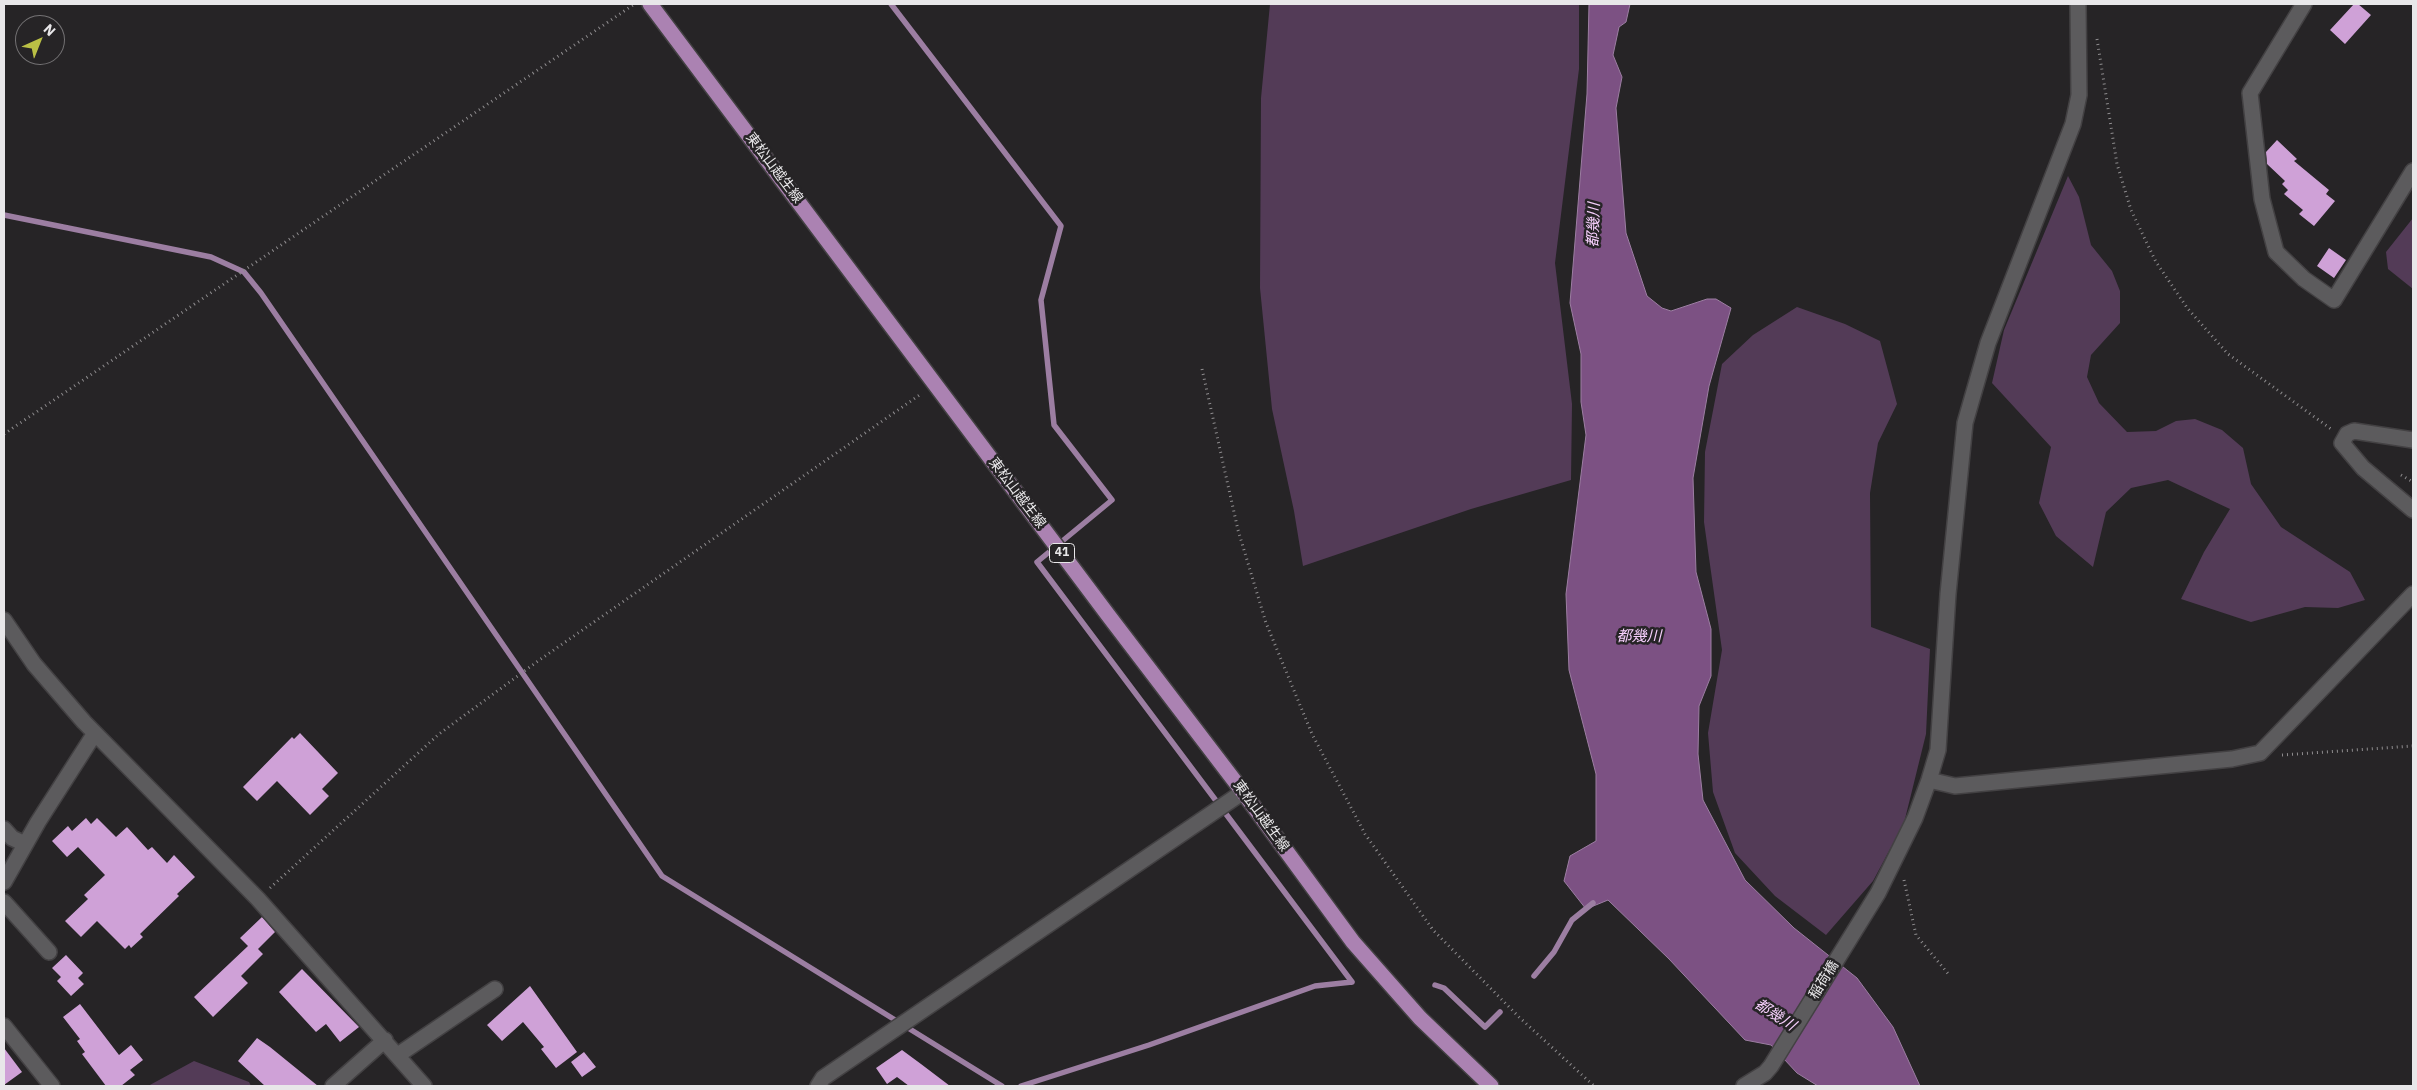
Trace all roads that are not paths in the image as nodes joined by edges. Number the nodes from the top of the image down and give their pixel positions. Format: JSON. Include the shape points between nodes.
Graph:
{"nodes":[{"id":1,"x":650,"y":4,"type":"edge"},
{"id":2,"x":2078,"y":4,"type":"edge"},
{"id":3,"x":2304,"y":4,"type":"edge"},
{"id":4,"x":2413,"y":171,"type":"edge"},
{"id":5,"x":2413,"y":440,"type":"edge"},
{"id":6,"x":2413,"y":510,"type":"edge"},
{"id":7,"x":2413,"y":594,"type":"edge"},
{"id":8,"x":4,"y":620,"type":"edge"},
{"id":9,"x":95,"y":733,"type":"junction"},
{"id":10,"x":1929,"y":780,"type":"junction"},
{"id":11,"x":1244,"y":792,"type":"junction"},
{"id":12,"x":4,"y":829,"type":"edge"},
{"id":13,"x":25,"y":844,"type":"junction"},
{"id":14,"x":4,"y":882,"type":"edge"},
{"id":15,"x":4,"y":902,"type":"edge"},
{"id":16,"x":49,"y":952,"type":"dead end"},
{"id":17,"x":495,"y":989,"type":"dead end"},
{"id":18,"x":4,"y":1026,"type":"edge"},
{"id":19,"x":385,"y":1040,"type":"junction"},
{"id":20,"x":398,"y":1054,"type":"junction"},
{"id":21,"x":52,"y":1086,"type":"edge"},
{"id":22,"x":333,"y":1086,"type":"edge"},
{"id":23,"x":424,"y":1086,"type":"edge"},
{"id":24,"x":818,"y":1086,"type":"edge"},
{"id":25,"x":1491,"y":1086,"type":"edge"},
{"id":26,"x":1744,"y":1086,"type":"edge"}],
"edges":[{"from":1,"to":11,"type":"main road","name":"東松山越生線","number":"41"},
{"from":2,"to":10,"type":"street","name":"稲荷橋","via":[[2079,95],[2073,124],[1988,342],[1965,423],[1948,594],[1938,750]]},
{"from":3,"to":4,"type":"street","via":[[2250,93],[2262,199],[2276,252],[2304,279],[2334,300]]},
{"from":5,"to":6,"type":"street","via":[[2354,431],[2347,434],[2342,443],[2363,468]]},
{"from":7,"to":10,"type":"street","via":[[2260,753],[2232,759],[1956,786]]},
{"from":8,"to":9,"type":"street","via":[[34,664]]},
{"from":9,"to":13,"type":"street"},
{"from":9,"to":19,"type":"street","via":[[258,899]]},
{"from":10,"to":26,"type":"street","name":"稲荷橋","via":[[1915,818],[1878,893],[1771,1066]]},
{"from":11,"to":24,"type":"street","via":[[824,1078]]},
{"from":11,"to":25,"type":"main road","name":"東松山越生線","number":"41","via":[[1353,942],[1420,1018]]},
{"from":12,"to":13,"type":"street","via":[[12,838]]},
{"from":13,"to":14,"type":"street"},
{"from":15,"to":16,"type":"street"},
{"from":17,"to":20,"type":"street"},
{"from":18,"to":21,"type":"street"},
{"from":19,"to":20,"type":"street"},
{"from":19,"to":22,"type":"street"},
{"from":20,"to":23,"type":"street"}]}
